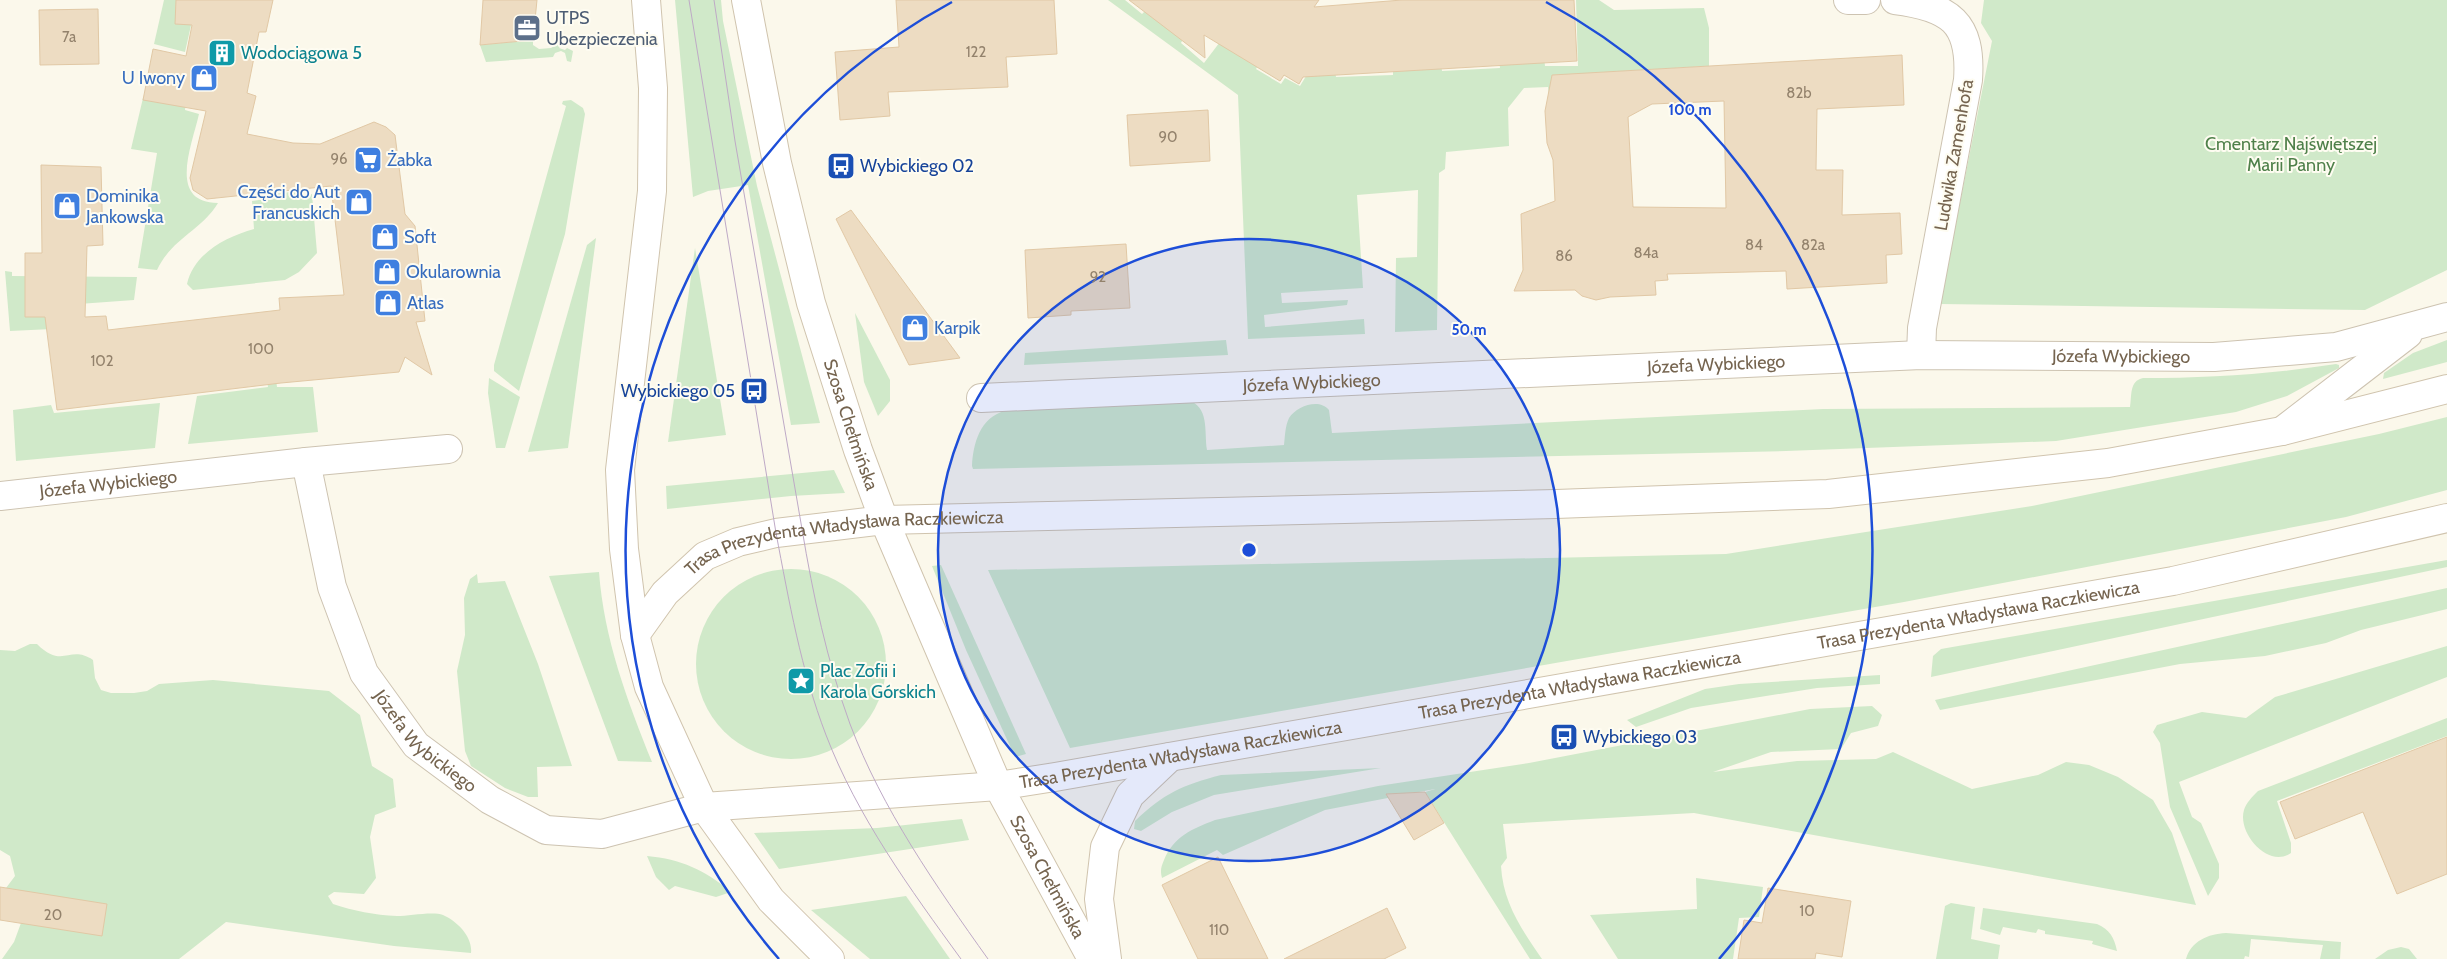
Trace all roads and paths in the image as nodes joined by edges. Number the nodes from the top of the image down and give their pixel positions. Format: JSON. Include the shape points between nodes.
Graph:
{"nodes":[{"id":1,"x":646,"y":0,"type":"edge"},
{"id":2,"x":746,"y":0,"type":"edge"},
{"id":3,"x":1848,"y":0,"type":"edge"},
{"id":4,"x":1866,"y":0,"type":"edge"},
{"id":5,"x":1895,"y":0,"type":"edge"},
{"id":6,"x":2447,"y":317,"type":"edge"},
{"id":7,"x":2417,"y":327,"type":"junction"},
{"id":8,"x":1921,"y":355,"type":"junction"},
{"id":9,"x":2447,"y":389,"type":"edge"},
{"id":10,"x":981,"y":398,"type":"dead end"},
{"id":11,"x":2282,"y":431,"type":"junction"},
{"id":12,"x":448,"y":449,"type":"dead end"},
{"id":13,"x":306,"y":462,"type":"junction"},
{"id":14,"x":0,"y":496,"type":"edge"},
{"id":15,"x":2447,"y":518,"type":"edge"},
{"id":16,"x":884,"y":520,"type":"junction"},
{"id":17,"x":635,"y":635,"type":"junction"},
{"id":18,"x":1170,"y":757,"type":"junction"},
{"id":19,"x":998,"y":786,"type":"junction"},
{"id":20,"x":704,"y":807,"type":"junction"},
{"id":21,"x":830,"y":959,"type":"edge"},
{"id":22,"x":1092,"y":959,"type":"edge"},
{"id":23,"x":1108,"y":959,"type":"edge"}],
"edges":[{"from":1,"to":17,"type":"main road","via":[[653,88],[652,191],[620,470],[624,549]]},
{"from":2,"to":16,"type":"main road","name":"Szosa Chełmińska","via":[[777,163],[811,303]]},
{"from":3,"to":4,"type":"main road"},
{"from":5,"to":8,"type":"main road","name":"Ludwika Zamenhofa","via":[[1931,8],[1952,18],[1963,32],[1969,54],[1968,80],[1922,328]]},
{"from":6,"to":7,"type":"main road","name":"Józefa Wybickiego"},
{"from":7,"to":8,"type":"main road","name":"Józefa Wybickiego","via":[[2336,347],[2214,358]]},
{"from":7,"to":11,"type":"main road","name":"Trasa Prezydenta Władysława Raczkiewicza"},
{"from":8,"to":10,"type":"main road","name":"Józefa Wybickiego"},
{"from":9,"to":11,"type":"main road","name":"Trasa Prezydenta Władysława Raczkiewicza"},
{"from":11,"to":16,"type":"main road","name":"Trasa Prezydenta Władysława Raczkiewicza","via":[[2108,463],[1828,494],[1556,504]]},
{"from":12,"to":13,"type":"main road","name":"Józefa Wybickiego"},
{"from":13,"to":14,"type":"main road","name":"Józefa Wybickiego"},
{"from":13,"to":20,"type":"main road","name":"Józefa Wybickiego","via":[[332,587],[364,673],[416,745],[490,800],[546,830],[602,834]]},
{"from":15,"to":18,"type":"main road","name":"Trasa Prezydenta Władysława Raczkiewicza","via":[[2173,580]]},
{"from":16,"to":17,"type":"main road","name":"Trasa Prezydenta Władysława Raczkiewicza","via":[[776,533],[738,542],[705,556],[665,593]]},
{"from":16,"to":19,"type":"main road","name":"Szosa Chełmińska"},
{"from":17,"to":20,"type":"main road","via":[[649,687]]},
{"from":18,"to":19,"type":"main road","name":"Trasa Prezydenta Władysława Raczkiewicza"},
{"from":18,"to":23,"type":"main road","via":[[1130,795],[1105,847],[1099,899]]},
{"from":19,"to":20,"type":"main road","name":"Trasa Prezydenta Władysława Raczkiewicza"},
{"from":19,"to":22,"type":"main road","name":"Szosa Chełmińska"},
{"from":20,"to":21,"type":"main road","via":[[771,900]]}]}
